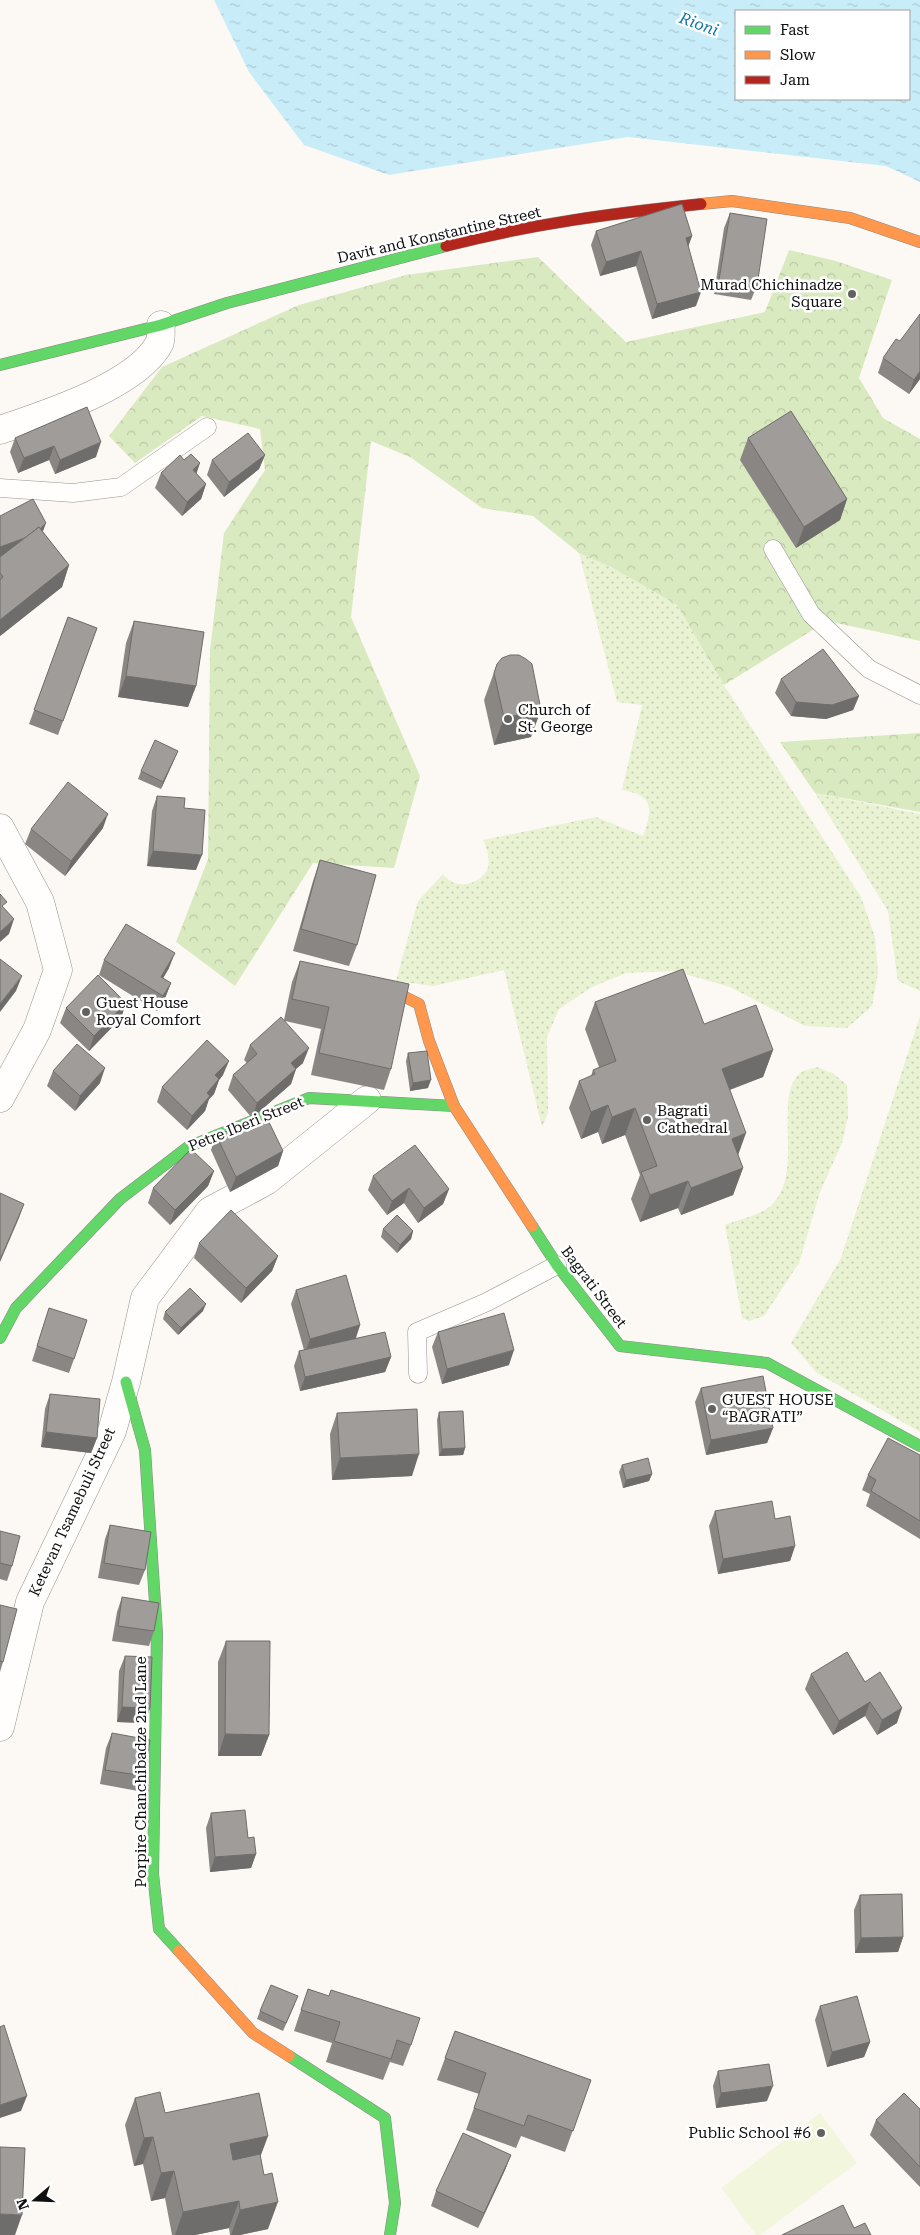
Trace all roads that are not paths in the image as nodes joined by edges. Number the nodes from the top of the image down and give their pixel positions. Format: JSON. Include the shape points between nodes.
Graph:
{"nodes":[{"id":1,"x":920,"y":242,"type":"edge"},
{"id":2,"x":161,"y":325,"type":"junction"},
{"id":3,"x":0,"y":365,"type":"edge"},
{"id":4,"x":207,"y":426,"type":"dead end"},
{"id":5,"x":0,"y":430,"type":"edge"},
{"id":6,"x":0,"y":488,"type":"edge"},
{"id":7,"x":773,"y":549,"type":"dead end"},
{"id":8,"x":920,"y":695,"type":"edge"},
{"id":9,"x":0,"y":828,"type":"edge"},
{"id":10,"x":375,"y":987,"type":"edge"},
{"id":11,"x":0,"y":1098,"type":"edge"},
{"id":12,"x":367,"y":1100,"type":"junction"},
{"id":13,"x":454,"y":1106,"type":"junction"},
{"id":14,"x":557,"y":1265,"type":"junction"},
{"id":15,"x":0,"y":1338,"type":"edge"},
{"id":16,"x":418,"y":1374,"type":"dead end"},
{"id":17,"x":126,"y":1382,"type":"junction"},
{"id":18,"x":920,"y":1446,"type":"edge"},
{"id":19,"x":0,"y":1727,"type":"edge"},
{"id":20,"x":390,"y":2235,"type":"edge"}],
"edges":[{"from":1,"to":2,"type":"street","name":"Davit and Konstantine Street","via":[[850,218],[732,201],[611,213],[496,234],[227,303]]},
{"from":2,"to":3,"type":"street","name":"Davit and Konstantine Street"},
{"from":2,"to":5,"type":"street","via":[[160,343],[135,370],[89,396]]},
{"from":4,"to":6,"type":"lane","via":[[121,487],[74,493]]},
{"from":7,"to":8,"type":"lane","via":[[811,614],[869,669]]},
{"from":9,"to":11,"type":"street","via":[[40,902],[58,970],[37,1030]]},
{"from":10,"to":13,"type":"street","name":"Bagrati Street","via":[[420,1004],[429,1041]]},
{"from":12,"to":13,"type":"street","name":"Petre Iberi Street"},
{"from":12,"to":15,"type":"street","name":"Petre Iberi Street","via":[[309,1098],[188,1146],[120,1199],[16,1308]]},
{"from":12,"to":17,"type":"street","name":"Ketevan Tsamebuli Street","via":[[266,1180],[210,1211],[145,1298]]},
{"from":13,"to":14,"type":"street","name":"Bagrati Street"},
{"from":14,"to":16,"type":"lane","via":[[487,1302],[417,1332]]},
{"from":14,"to":18,"type":"street","name":"Bagrati Street","via":[[620,1346],[767,1364]]},
{"from":17,"to":19,"type":"street","name":"Ketevan Tsamebuli Street","via":[[112,1431],[30,1602]]},
{"from":17,"to":20,"type":"street","name":"Porpire Chanchibadze 2nd Lane","via":[[145,1450],[157,1633],[153,1874],[159,1929],[253,2033],[385,2118],[395,2203]]}]}
